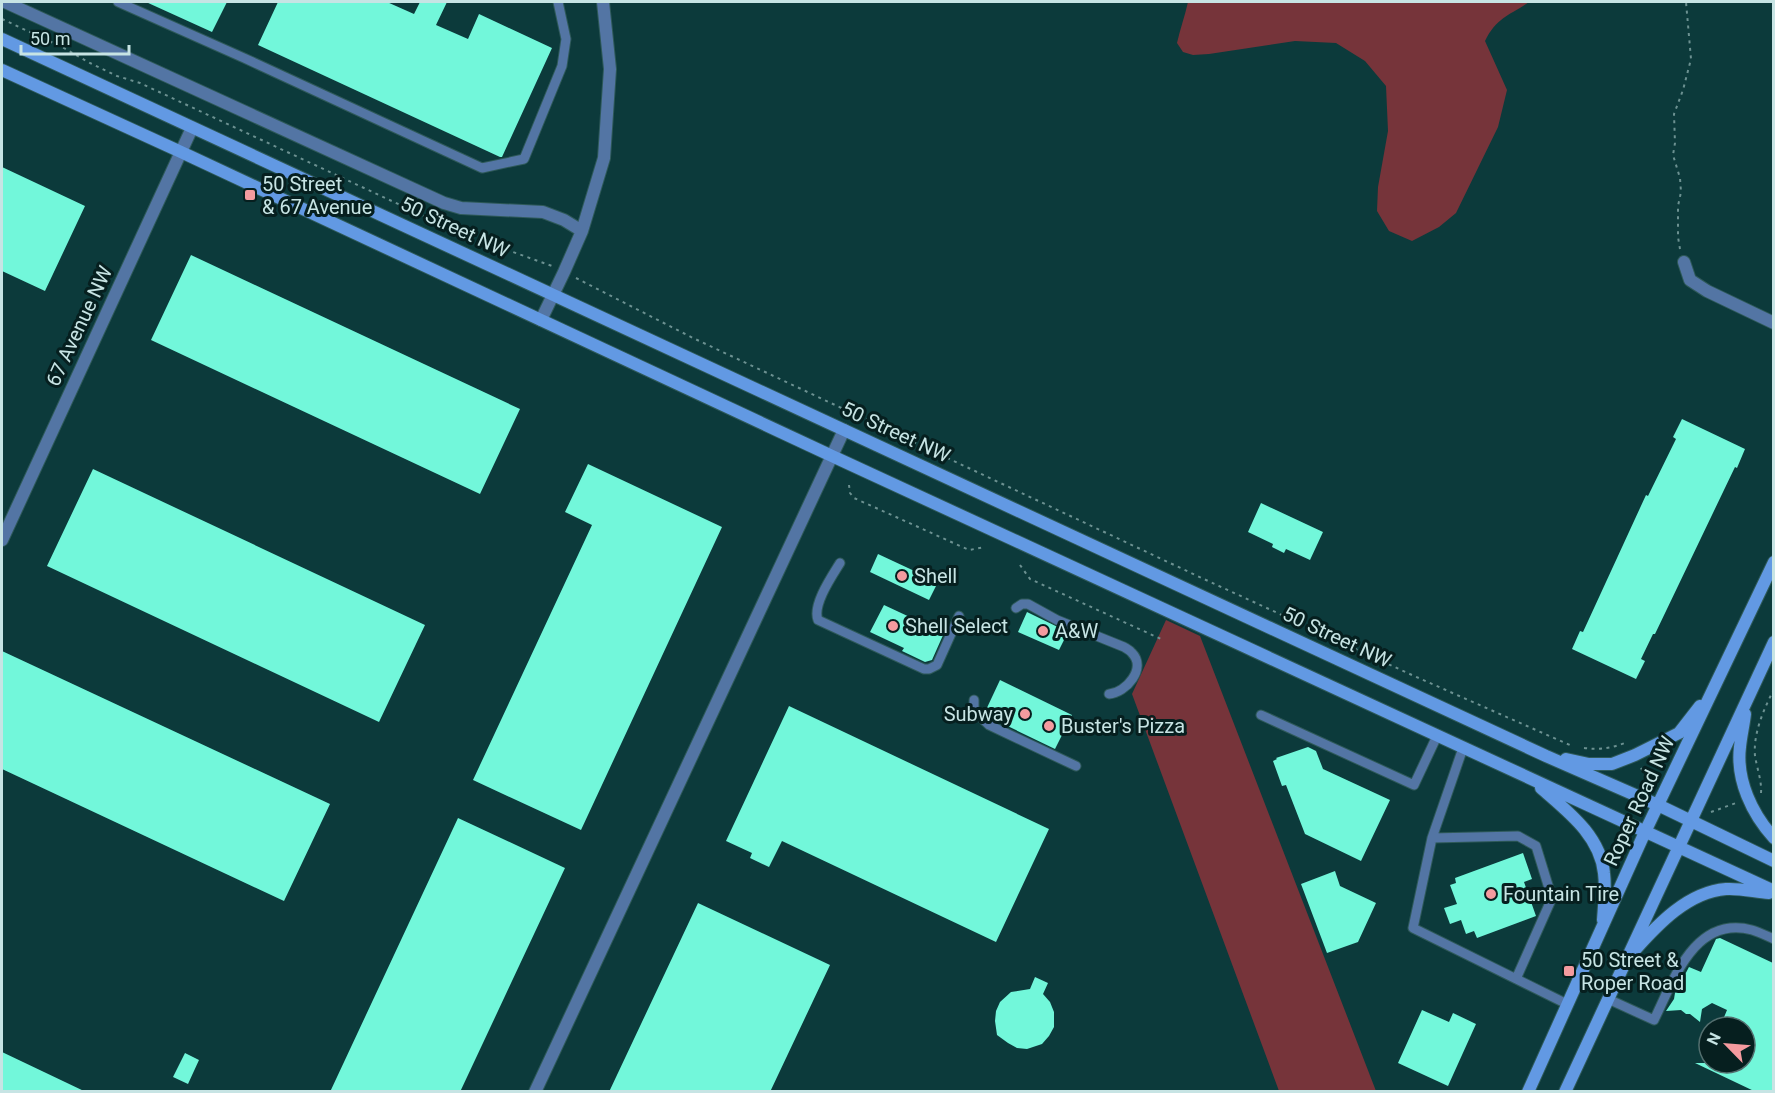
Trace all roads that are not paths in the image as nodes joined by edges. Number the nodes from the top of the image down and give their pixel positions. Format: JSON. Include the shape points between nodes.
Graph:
{"nodes":[{"id":1,"x":5,"y":2,"type":"edge"},
{"id":2,"x":118,"y":2,"type":"edge"},
{"id":3,"x":558,"y":2,"type":"edge"},
{"id":4,"x":603,"y":2,"type":"edge"},
{"id":5,"x":2,"y":39,"type":"edge"},
{"id":6,"x":2,"y":70,"type":"edge"},
{"id":7,"x":192,"y":128,"type":"junction"},
{"id":8,"x":181,"y":152,"type":"junction"},
{"id":9,"x":582,"y":231,"type":"junction"},
{"id":10,"x":1684,"y":262,"type":"road end"},
{"id":11,"x":554,"y":295,"type":"junction"},
{"id":12,"x":541,"y":320,"type":"junction"},
{"id":13,"x":1773,"y":323,"type":"edge"},
{"id":14,"x":844,"y":430,"type":"junction"},
{"id":15,"x":832,"y":456,"type":"junction"},
{"id":16,"x":2,"y":540,"type":"edge"},
{"id":17,"x":1773,"y":562,"type":"edge"},
{"id":18,"x":840,"y":563,"type":"dead end"},
{"id":19,"x":1016,"y":608,"type":"dead end"},
{"id":20,"x":959,"y":616,"type":"dead end"},
{"id":21,"x":1773,"y":642,"type":"edge"},
{"id":22,"x":1713,"y":689,"type":"junction"},
{"id":23,"x":1109,"y":694,"type":"dead end"},
{"id":24,"x":1748,"y":699,"type":"junction"},
{"id":25,"x":974,"y":700,"type":"dead end"},
{"id":26,"x":1262,"y":715,"type":"dead end"},
{"id":27,"x":1437,"y":736,"type":"junction"},
{"id":28,"x":1463,"y":748,"type":"junction"},
{"id":29,"x":1546,"y":756,"type":"junction"},
{"id":30,"x":1076,"y":766,"type":"dead end"},
{"id":31,"x":1531,"y":779,"type":"junction"},
{"id":32,"x":1658,"y":805,"type":"junction"},
{"id":33,"x":1690,"y":821,"type":"junction"},
{"id":34,"x":1645,"y":832,"type":"junction"},
{"id":35,"x":1432,"y":838,"type":"junction"},
{"id":36,"x":1773,"y":838,"type":"edge"},
{"id":37,"x":1678,"y":846,"type":"junction"},
{"id":38,"x":1773,"y":861,"type":"edge"},
{"id":39,"x":1773,"y":892,"type":"edge"},
{"id":40,"x":1603,"y":926,"type":"junction"},
{"id":41,"x":1773,"y":939,"type":"edge"},
{"id":42,"x":1627,"y":958,"type":"junction"},
{"id":43,"x":1515,"y":980,"type":"junction"},
{"id":44,"x":1608,"y":999,"type":"junction"},
{"id":45,"x":1567,"y":1004,"type":"junction"},
{"id":46,"x":535,"y":1092,"type":"edge"},
{"id":47,"x":1528,"y":1092,"type":"edge"},
{"id":48,"x":1565,"y":1092,"type":"edge"}],
"edges":[{"from":1,"to":9,"type":"street","name":"50 Street NW","via":[[444,203],[461,208],[543,212]]},
{"from":2,"to":3,"type":"lane","via":[[482,168],[524,159],[562,66],[566,39]]},
{"from":4,"to":9,"type":"street","via":[[610,69],[604,158]]},
{"from":5,"to":7,"type":"main road","name":"50 Street NW"},
{"from":6,"to":8,"type":"main road"},
{"from":7,"to":8,"type":"street","name":"67 Avenue NW"},
{"from":7,"to":11,"type":"main road","name":"50 Street NW"},
{"from":8,"to":12,"type":"main road"},
{"from":8,"to":16,"type":"street","name":"67 Avenue NW"},
{"from":9,"to":11,"type":"street"},
{"from":10,"to":13,"type":"street","via":[[1690,280]]},
{"from":11,"to":12,"type":"street"},
{"from":11,"to":14,"type":"main road","name":"50 Street NW"},
{"from":12,"to":15,"type":"main road"},
{"from":14,"to":15,"type":"street"},
{"from":14,"to":29,"type":"main road","name":"50 Street NW"},
{"from":15,"to":27,"type":"main road"},
{"from":15,"to":46,"type":"street"},
{"from":17,"to":22,"type":"main road","name":"Roper Road NW"},
{"from":18,"to":20,"type":"lane","via":[[820,599],[818,621],[914,665],[924,669],[937,665]]},
{"from":19,"to":23,"type":"lane","via":[[1028,604],[1133,653],[1137,663],[1131,682],[1118,693]]},
{"from":21,"to":24,"type":"main road"},
{"from":22,"to":29,"type":"main road","via":[[1679,733],[1635,755],[1612,764]]},
{"from":22,"to":32,"type":"main road","name":"Roper Road NW"},
{"from":24,"to":33,"type":"main road"},
{"from":24,"to":36,"type":"main road","via":[[1739,764],[1751,804]]},
{"from":25,"to":30,"type":"lane","via":[[974,711],[989,725]]},
{"from":26,"to":27,"type":"lane","via":[[1414,785]]},
{"from":27,"to":28,"type":"main road"},
{"from":28,"to":31,"type":"main road"},
{"from":28,"to":35,"type":"lane"},
{"from":29,"to":32,"type":"main road","name":"50 Street NW"},
{"from":31,"to":34,"type":"main road"},
{"from":31,"to":40,"type":"main road","via":[[1586,829],[1599,852],[1605,878]]},
{"from":32,"to":33,"type":"main road","name":"50 Street NW"},
{"from":32,"to":34,"type":"main road","name":"Roper Road NW"},
{"from":33,"to":37,"type":"main road"},
{"from":33,"to":38,"type":"main road","name":"50 Street NW"},
{"from":34,"to":37,"type":"main road"},
{"from":34,"to":40,"type":"main road","name":"Roper Road NW"},
{"from":35,"to":43,"type":"lane","via":[[1413,928]]},
{"from":35,"to":43,"type":"lane","via":[[1518,836],[1536,846],[1552,898]]},
{"from":37,"to":39,"type":"main road"},
{"from":37,"to":42,"type":"main road"},
{"from":39,"to":42,"type":"main road","via":[[1716,890],[1694,899],[1668,917]]},
{"from":40,"to":45,"type":"main road","name":"Roper Road NW"},
{"from":41,"to":44,"type":"lane","via":[[1752,930],[1722,928],[1698,942],[1677,972],[1654,1020]]},
{"from":42,"to":44,"type":"main road"},
{"from":43,"to":45,"type":"lane"},
{"from":44,"to":48,"type":"main road"},
{"from":45,"to":47,"type":"main road","name":"Roper Road NW"}]}
